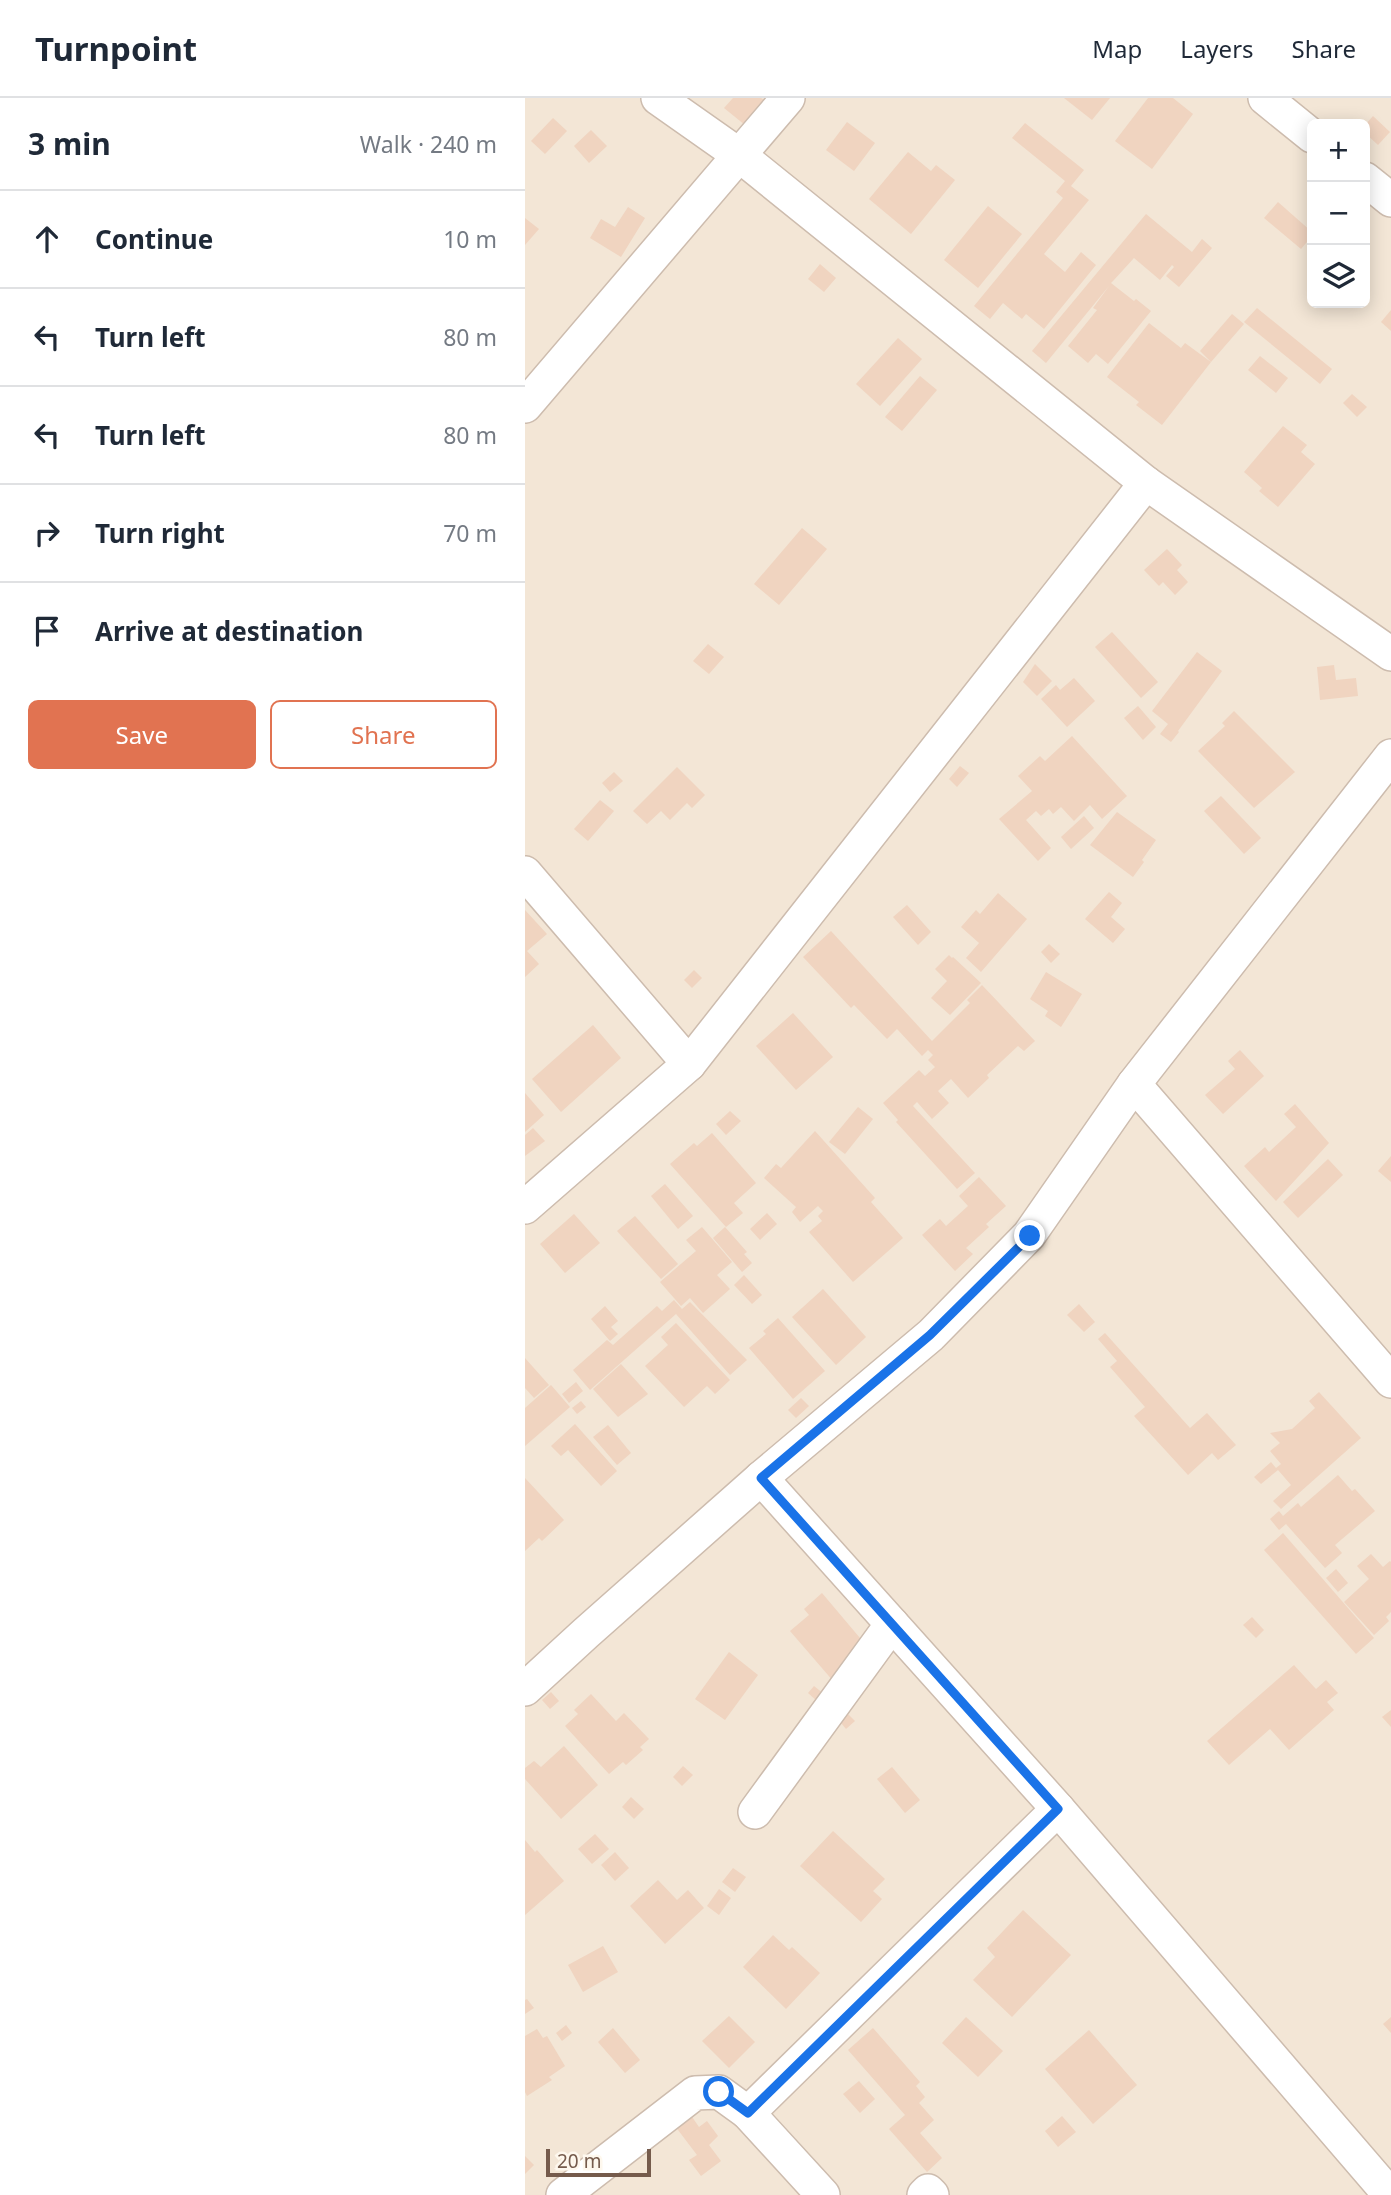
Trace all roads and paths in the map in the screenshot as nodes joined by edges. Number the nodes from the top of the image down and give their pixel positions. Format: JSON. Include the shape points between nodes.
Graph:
{"nodes":[{"id":1,"x":658,"y":98,"type":"edge"},
{"id":2,"x":788,"y":98,"type":"edge"},
{"id":3,"x":1265,"y":98,"type":"edge"},
{"id":4,"x":1307,"y":132,"type":"edge"},
{"id":5,"x":739,"y":155,"type":"junction"},
{"id":6,"x":1370,"y":182,"type":"edge"},
{"id":7,"x":1391,"y":200,"type":"edge"},
{"id":8,"x":525,"y":406,"type":"edge"},
{"id":9,"x":1146,"y":483,"type":"junction"},
{"id":10,"x":1391,"y":654,"type":"edge"},
{"id":11,"x":1391,"y":756,"type":"edge"},
{"id":12,"x":525,"y":873,"type":"edge"},
{"id":13,"x":689,"y":1064,"type":"junction"},
{"id":14,"x":1134,"y":1084,"type":"junction"},
{"id":15,"x":525,"y":1207,"type":"edge"},
{"id":16,"x":1388,"y":1370,"type":"edge"},
{"id":17,"x":761,"y":1478,"type":"junction"},
{"id":18,"x":892,"y":1624,"type":"junction"},
{"id":19,"x":525,"y":1689,"type":"edge"},
{"id":20,"x":1058,"y":1809,"type":"junction"},
{"id":21,"x":755,"y":1812,"type":"dead end"},
{"id":22,"x":748,"y":2113,"type":"junction"},
{"id":23,"x":563,"y":2195,"type":"edge"},
{"id":24,"x":823,"y":2195,"type":"edge"},
{"id":25,"x":924,"y":2195,"type":"edge"},
{"id":26,"x":932,"y":2195,"type":"edge"},
{"id":27,"x":1390,"y":2195,"type":"edge"}],
"edges":[{"from":1,"to":5,"type":"street"},
{"from":2,"to":5,"type":"street"},
{"from":3,"to":4,"type":"street"},
{"from":5,"to":8,"type":"street"},
{"from":5,"to":9,"type":"street"},
{"from":6,"to":7,"type":"street"},
{"from":9,"to":10,"type":"street"},
{"from":9,"to":13,"type":"street"},
{"from":11,"to":14,"type":"street"},
{"from":12,"to":13,"type":"street"},
{"from":13,"to":15,"type":"street"},
{"from":14,"to":16,"type":"street"},
{"from":14,"to":17,"type":"street","via":[[1030,1236],[930,1335]]},
{"from":17,"to":18,"type":"street"},
{"from":17,"to":19,"type":"street"},
{"from":18,"to":20,"type":"street"},
{"from":18,"to":21,"type":"street"},
{"from":20,"to":22,"type":"street"},
{"from":20,"to":27,"type":"street"},
{"from":22,"to":23,"type":"street","via":[[719,2092],[695,2092]]},
{"from":22,"to":24,"type":"street"},
{"from":25,"to":26,"type":"street","via":[[928,2191]]}]}
